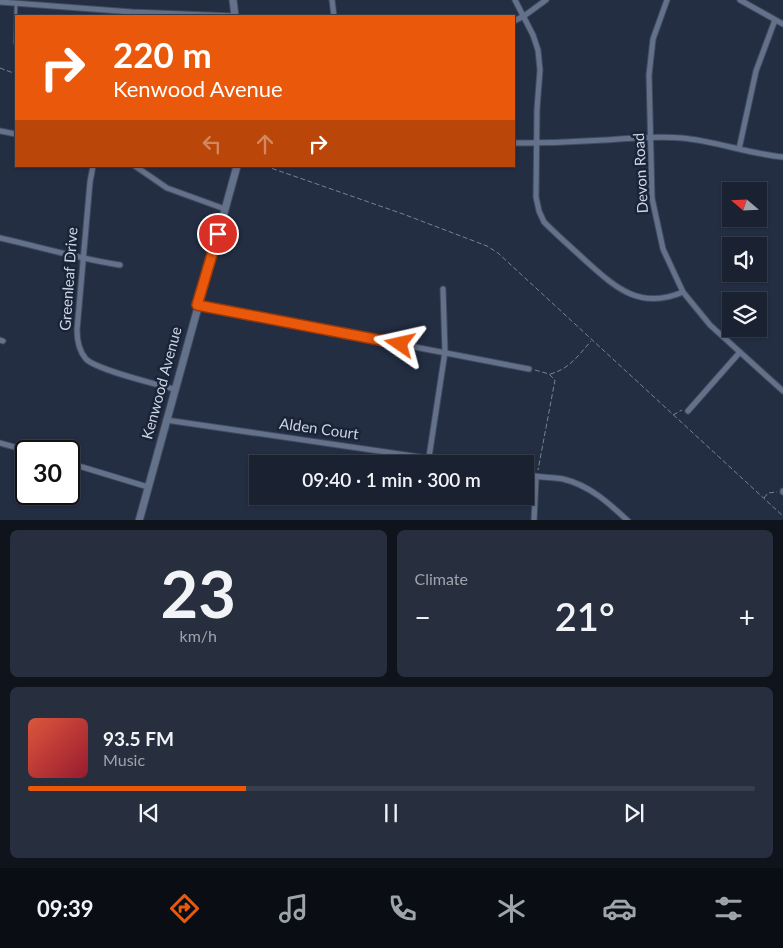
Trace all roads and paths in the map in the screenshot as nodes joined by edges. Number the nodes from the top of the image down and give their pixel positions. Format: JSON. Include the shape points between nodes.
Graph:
{"nodes":[{"id":1,"x":233,"y":0,"type":"edge"},
{"id":2,"x":332,"y":0,"type":"edge"},
{"id":3,"x":515,"y":0,"type":"edge"},
{"id":4,"x":546,"y":0,"type":"edge"},
{"id":5,"x":668,"y":0,"type":"edge"},
{"id":6,"x":740,"y":0,"type":"edge"},
{"id":7,"x":0,"y":2,"type":"edge"},
{"id":8,"x":16,"y":4,"type":"junction"},
{"id":9,"x":132,"y":14,"type":"edge"},
{"id":10,"x":16,"y":15,"type":"edge"},
{"id":11,"x":184,"y":15,"type":"edge"},
{"id":12,"x":235,"y":15,"type":"edge"},
{"id":13,"x":334,"y":15,"type":"edge"},
{"id":14,"x":524,"y":16,"type":"junction"},
{"id":15,"x":515,"y":20,"type":"edge"},
{"id":16,"x":775,"y":20,"type":"junction"},
{"id":17,"x":783,"y":24,"type":"edge"},
{"id":18,"x":0,"y":68,"type":"edge"},
{"id":19,"x":15,"y":74,"type":"edge"},
{"id":20,"x":0,"y":131,"type":"edge"},
{"id":21,"x":15,"y":134,"type":"edge"},
{"id":22,"x":651,"y":138,"type":"junction"},
{"id":23,"x":515,"y":143,"type":"edge"},
{"id":24,"x":536,"y":143,"type":"junction"},
{"id":25,"x":739,"y":148,"type":"junction"},
{"id":26,"x":783,"y":157,"type":"edge"},
{"id":27,"x":93,"y":167,"type":"edge"},
{"id":28,"x":136,"y":167,"type":"edge"},
{"id":29,"x":237,"y":167,"type":"edge"},
{"id":30,"x":268,"y":167,"type":"edge"},
{"id":31,"x":225,"y":210,"type":"junction"},
{"id":32,"x":0,"y":238,"type":"edge"},
{"id":33,"x":83,"y":260,"type":"junction"},
{"id":34,"x":120,"y":265,"type":"dead end"},
{"id":35,"x":443,"y":289,"type":"dead end"},
{"id":36,"x":683,"y":292,"type":"junction"},
{"id":37,"x":197,"y":305,"type":"junction"},
{"id":38,"x":592,"y":340,"type":"junction"},
{"id":39,"x":445,"y":352,"type":"junction"},
{"id":40,"x":740,"y":352,"type":"junction"},
{"id":41,"x":529,"y":369,"type":"joint"},
{"id":42,"x":549,"y":374,"type":"junction"},
{"id":43,"x":174,"y":389,"type":"junction"},
{"id":44,"x":783,"y":391,"type":"edge"},
{"id":45,"x":688,"y":410,"type":"joint"},
{"id":46,"x":673,"y":415,"type":"junction"},
{"id":47,"x":166,"y":420,"type":"junction"},
{"id":48,"x":0,"y":443,"type":"edge"},
{"id":49,"x":15,"y":447,"type":"edge"},
{"id":50,"x":415,"y":455,"type":"edge"},
{"id":51,"x":429,"y":455,"type":"edge"},
{"id":52,"x":80,"y":466,"type":"edge"},
{"id":53,"x":536,"y":478,"type":"junction"},
{"id":54,"x":148,"y":487,"type":"junction"},
{"id":55,"x":783,"y":492,"type":"edge"},
{"id":56,"x":764,"y":498,"type":"junction"},
{"id":57,"x":783,"y":516,"type":"edge"},
{"id":58,"x":139,"y":520,"type":"edge"},
{"id":59,"x":534,"y":520,"type":"edge"},
{"id":60,"x":628,"y":520,"type":"edge"}],
"edges":[{"from":1,"to":12,"type":"street"},
{"from":2,"to":13,"type":"street"},
{"from":3,"to":14,"type":"street"},
{"from":4,"to":14,"type":"street"},
{"from":5,"to":22,"type":"street","name":"Devon Road","via":[[655,32],[650,57]]},
{"from":6,"to":16,"type":"street"},
{"from":7,"to":8,"type":"street"},
{"from":8,"to":9,"type":"street"},
{"from":8,"to":10,"type":"lane"},
{"from":9,"to":11,"type":"street"},
{"from":14,"to":15,"type":"street"},
{"from":14,"to":24,"type":"street","via":[[538,50],[540,70]]},
{"from":16,"to":17,"type":"street"},
{"from":16,"to":25,"type":"street","via":[[756,71]]},
{"from":18,"to":19,"type":"path"},
{"from":20,"to":21,"type":"street"},
{"from":22,"to":24,"type":"street"},
{"from":22,"to":25,"type":"street","via":[[683,138]]},
{"from":22,"to":36,"type":"street","name":"Devon Road","via":[[651,182],[658,231],[668,262]]},
{"from":23,"to":24,"type":"street"},
{"from":24,"to":36,"type":"street","via":[[536,197],[544,222],[621,290],[634,296],[655,298]]},
{"from":25,"to":26,"type":"street","via":[[764,156]]},
{"from":27,"to":33,"type":"street","name":"Greenleaf Drive"},
{"from":28,"to":31,"type":"street","via":[[167,188]]},
{"from":29,"to":31,"type":"street","name":"Kenwood Avenue"},
{"from":30,"to":38,"type":"path","via":[[487,246]]},
{"from":31,"to":37,"type":"street","name":"Kenwood Avenue"},
{"from":32,"to":33,"type":"street"},
{"from":33,"to":34,"type":"street"},
{"from":33,"to":43,"type":"street","name":"Greenleaf Drive","via":[[77,330],[79,348],[84,357],[100,367]]},
{"from":35,"to":39,"type":"street"},
{"from":36,"to":40,"type":"street","name":"Devon Road","via":[[710,325]]},
{"from":37,"to":39,"type":"street"},
{"from":37,"to":43,"type":"street","name":"Kenwood Avenue"},
{"from":38,"to":42,"type":"path","via":[[560,372]]},
{"from":38,"to":46,"type":"path"},
{"from":39,"to":41,"type":"street"},
{"from":39,"to":51,"type":"street"},
{"from":40,"to":44,"type":"street","name":"Devon Road"},
{"from":40,"to":45,"type":"street"},
{"from":41,"to":42,"type":"path"},
{"from":42,"to":53,"type":"path","via":[[555,380]]},
{"from":43,"to":47,"type":"street","name":"Kenwood Avenue"},
{"from":45,"to":46,"type":"path"},
{"from":46,"to":56,"type":"path"},
{"from":47,"to":50,"type":"street","name":"Alden Court"},
{"from":47,"to":54,"type":"street","name":"Kenwood Avenue"},
{"from":48,"to":49,"type":"street"},
{"from":52,"to":54,"type":"street"},
{"from":53,"to":59,"type":"street"},
{"from":53,"to":60,"type":"street","via":[[580,484]]},
{"from":54,"to":58,"type":"street","name":"Kenwood Avenue"},
{"from":55,"to":56,"type":"path","via":[[768,493]]},
{"from":56,"to":57,"type":"path"}]}
